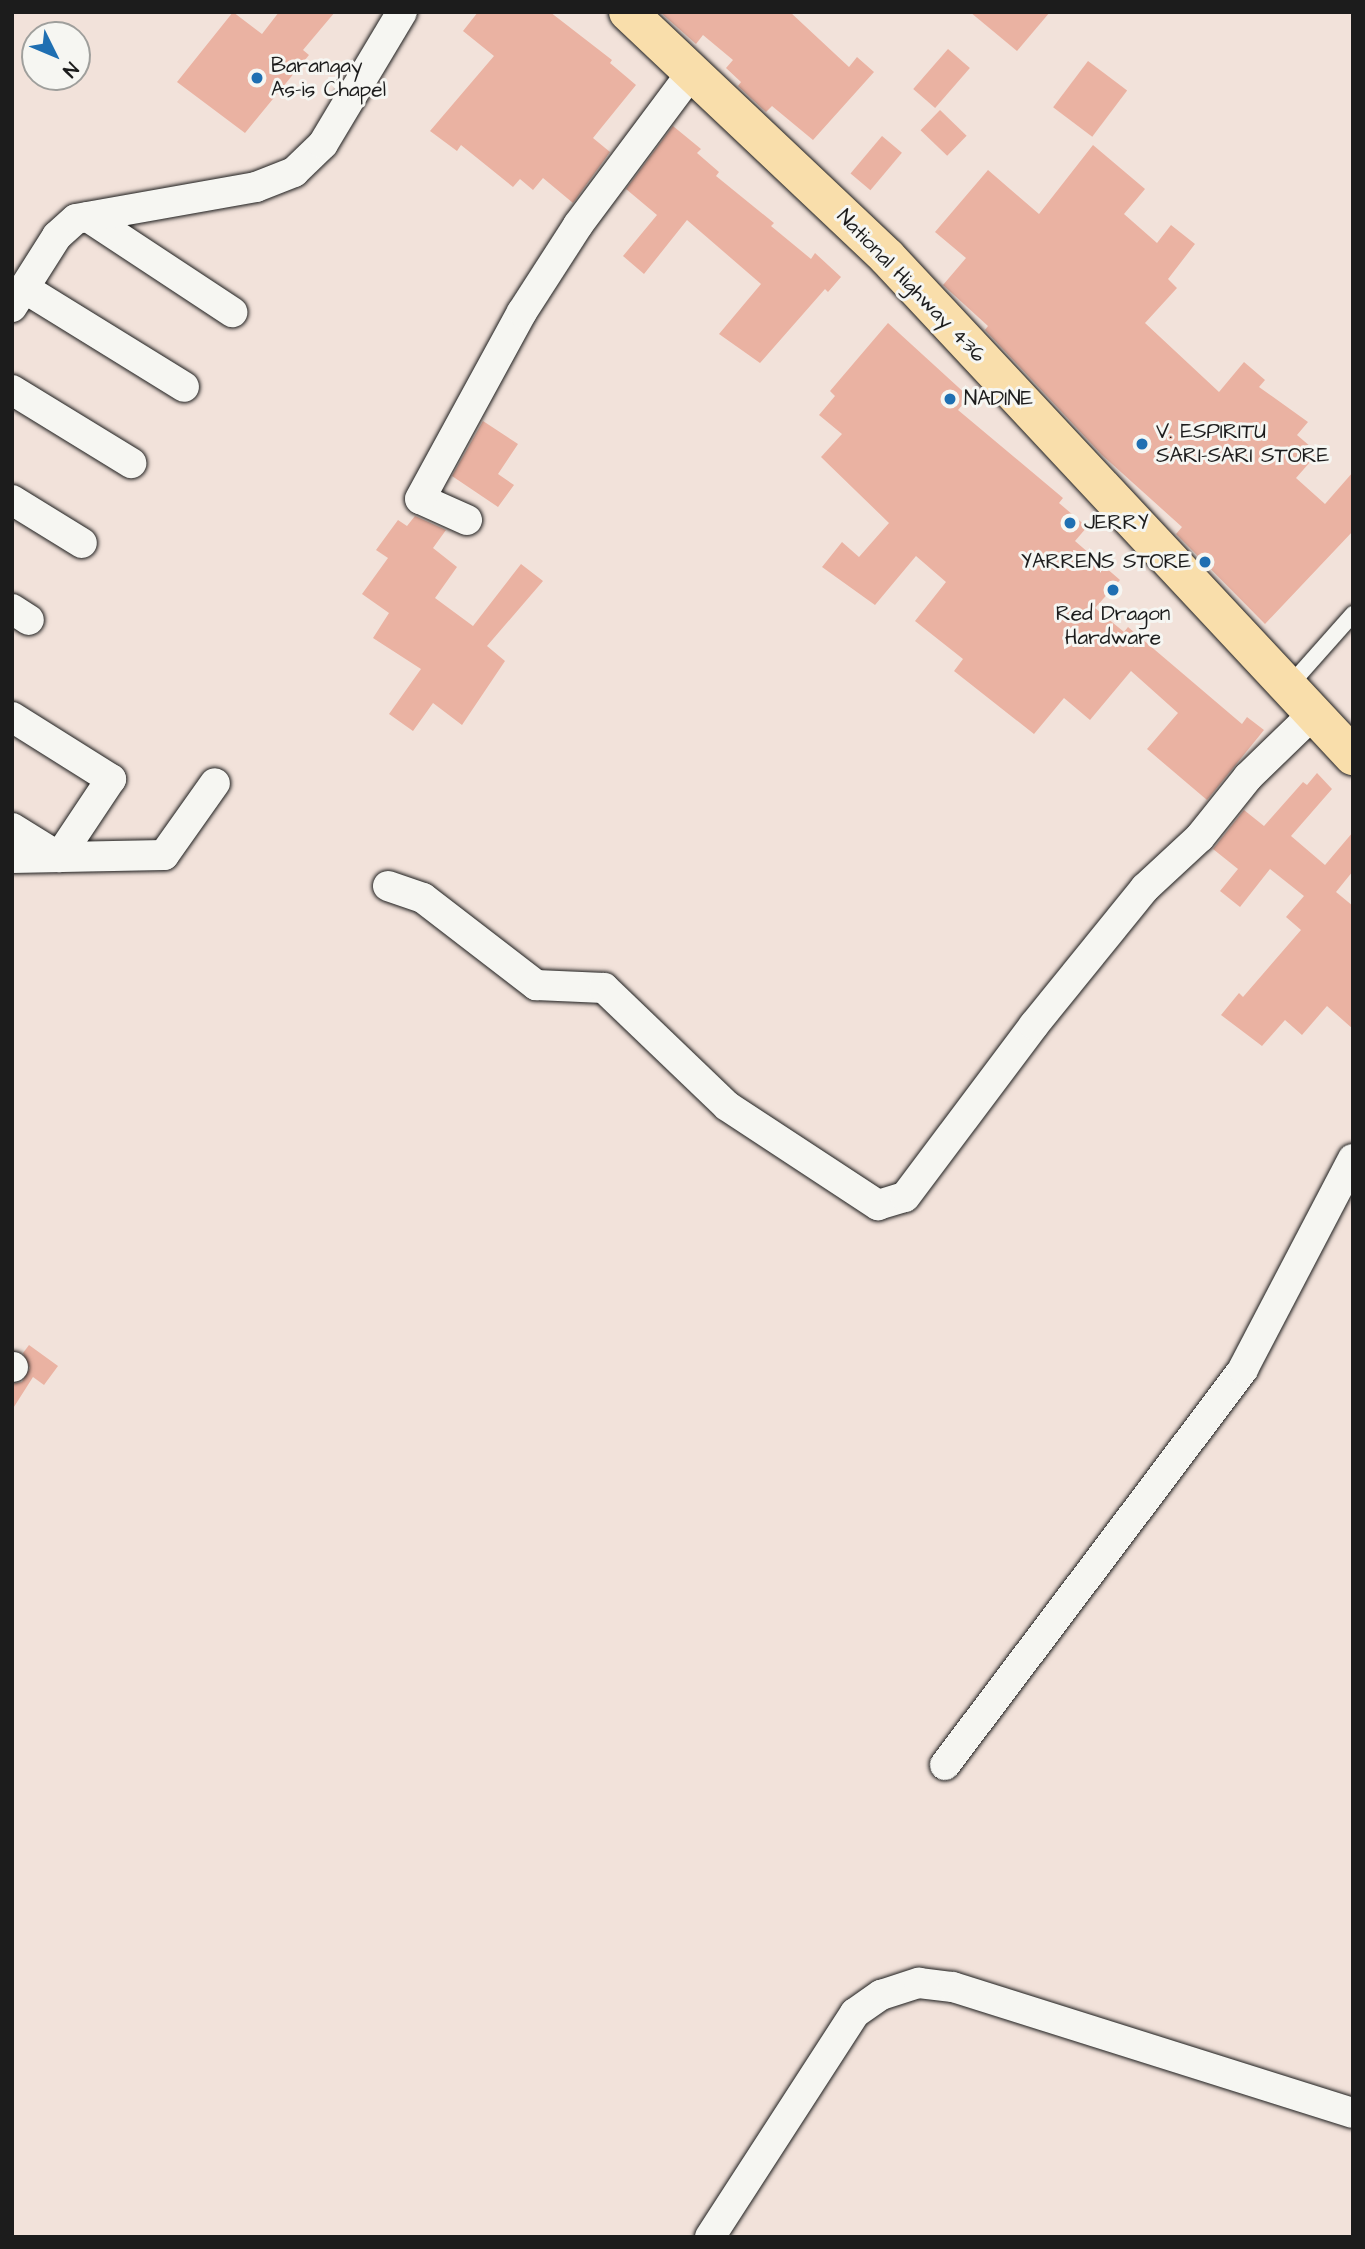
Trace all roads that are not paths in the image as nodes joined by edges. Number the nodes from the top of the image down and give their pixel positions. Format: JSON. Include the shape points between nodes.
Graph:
{"nodes":[{"id":1,"x":402,"y":12,"type":"edge"},
{"id":2,"x":628,"y":12,"type":"edge"},
{"id":3,"x":692,"y":72,"type":"junction"},
{"id":4,"x":88,"y":217,"type":"junction"},
{"id":5,"x":18,"y":298,"type":"edge"},
{"id":6,"x":232,"y":312,"type":"dead end"},
{"id":7,"x":184,"y":387,"type":"dead end"},
{"id":8,"x":12,"y":390,"type":"edge"},
{"id":9,"x":131,"y":463,"type":"dead end"},
{"id":10,"x":12,"y":500,"type":"edge"},
{"id":11,"x":467,"y":520,"type":"dead end"},
{"id":12,"x":82,"y":543,"type":"dead end"},
{"id":13,"x":1353,"y":614,"type":"edge"},
{"id":14,"x":1302,"y":699,"type":"junction"},
{"id":15,"x":12,"y":717,"type":"edge"},
{"id":16,"x":1353,"y":757,"type":"edge"},
{"id":17,"x":215,"y":783,"type":"dead end"},
{"id":18,"x":12,"y":828,"type":"edge"},
{"id":19,"x":59,"y":857,"type":"junction"},
{"id":20,"x":12,"y":858,"type":"edge"},
{"id":21,"x":388,"y":886,"type":"dead end"},
{"id":22,"x":1353,"y":1159,"type":"edge"},
{"id":23,"x":945,"y":1765,"type":"dead end"},
{"id":24,"x":1353,"y":2113,"type":"edge"},
{"id":25,"x":710,"y":2237,"type":"edge"}],
"edges":[{"from":1,"to":4,"type":"street","via":[[323,144],[295,172],[256,187]]},
{"from":2,"to":3,"type":"main road","name":"National Highway 436"},
{"from":3,"to":11,"type":"street","via":[[578,225],[522,312],[420,499]]},
{"from":3,"to":14,"type":"main road","name":"National Highway 436","via":[[733,116],[887,257],[1171,565]]},
{"from":4,"to":5,"type":"street","via":[[76,219],[57,236]]},
{"from":4,"to":6,"type":"street"},
{"from":5,"to":7,"type":"street"},
{"from":8,"to":9,"type":"street"},
{"from":10,"to":12,"type":"street"},
{"from":13,"to":14,"type":"lane"},
{"from":14,"to":16,"type":"main road","name":"National Highway 436"},
{"from":14,"to":21,"type":"street","via":[[1200,837],[1145,888],[905,1197],[878,1205],[727,1106],[604,988],[536,985],[423,898]]},
{"from":15,"to":19,"type":"street","via":[[111,779]]},
{"from":17,"to":19,"type":"street","via":[[164,855]]},
{"from":18,"to":19,"type":"street"},
{"from":19,"to":20,"type":"street"},
{"from":22,"to":23,"type":"street","via":[[1243,1369]]},
{"from":24,"to":25,"type":"street","via":[[953,1987],[919,1983],[881,1994],[855,2013]]}]}
